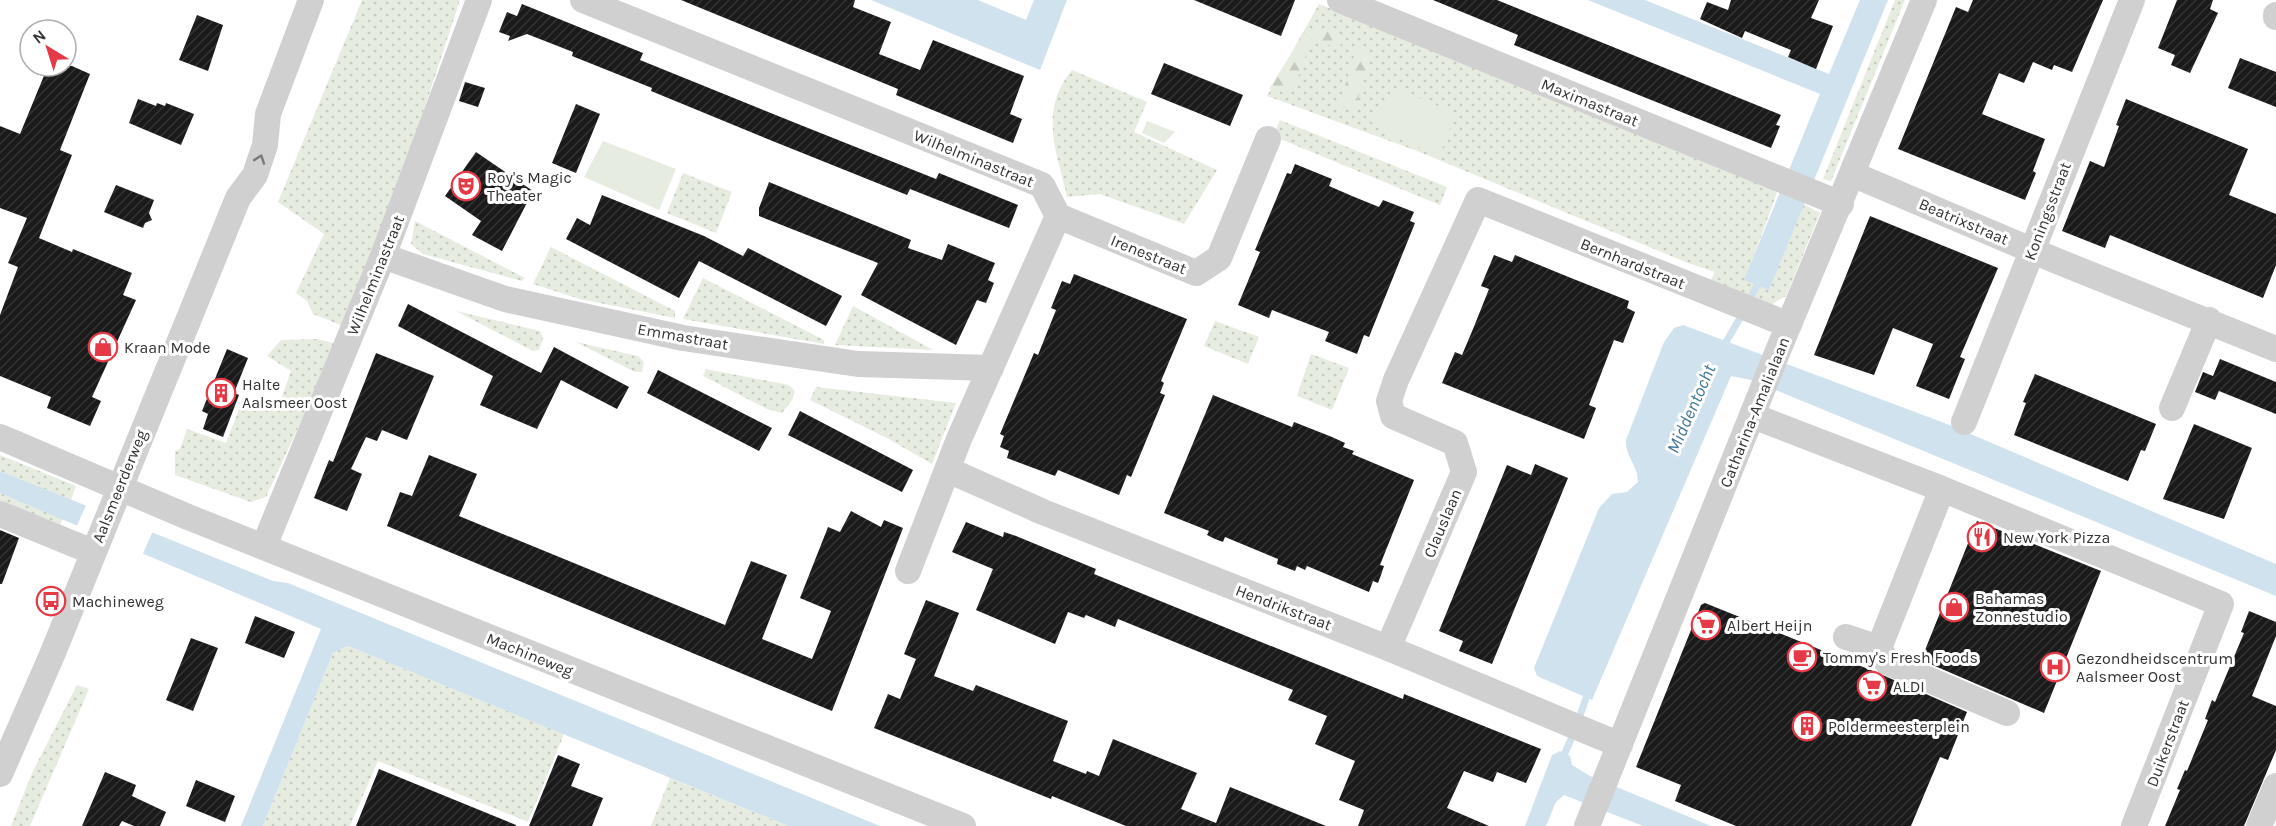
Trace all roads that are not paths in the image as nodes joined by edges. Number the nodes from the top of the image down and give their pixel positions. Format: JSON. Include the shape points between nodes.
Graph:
{"nodes":[{"id":1,"x":311,"y":0,"type":"edge"},
{"id":2,"x":479,"y":0,"type":"edge"},
{"id":3,"x":583,"y":0,"type":"edge"},
{"id":4,"x":1340,"y":0,"type":"edge"},
{"id":5,"x":1923,"y":0,"type":"edge"},
{"id":6,"x":2132,"y":0,"type":"edge"},
{"id":7,"x":1268,"y":140,"type":"dead end"},
{"id":8,"x":1852,"y":174,"type":"junction"},
{"id":9,"x":1830,"y":199,"type":"junction"},
{"id":10,"x":1478,"y":200,"type":"joint"},
{"id":11,"x":1058,"y":216,"type":"junction"},
{"id":12,"x":2033,"y":249,"type":"junction"},
{"id":13,"x":383,"y":256,"type":"junction"},
{"id":14,"x":2209,"y":320,"type":"junction"},
{"id":15,"x":1789,"y":325,"type":"junction"},
{"id":16,"x":2274,"y":344,"type":"edge"},
{"id":17,"x":991,"y":368,"type":"junction"},
{"id":18,"x":1758,"y":405,"type":"junction"},
{"id":19,"x":2172,"y":408,"type":"dead end"},
{"id":20,"x":1964,"y":422,"type":"dead end"},
{"id":21,"x":0,"y":437,"type":"edge"},
{"id":22,"x":948,"y":470,"type":"junction"},
{"id":23,"x":1942,"y":489,"type":"junction"},
{"id":24,"x":115,"y":497,"type":"junction"},
{"id":25,"x":0,"y":514,"type":"edge"},
{"id":26,"x":264,"y":546,"type":"junction"},
{"id":27,"x":94,"y":549,"type":"junction"},
{"id":28,"x":908,"y":571,"type":"dead end"},
{"id":29,"x":1845,"y":637,"type":"dead end"},
{"id":30,"x":1388,"y":648,"type":"junction"},
{"id":31,"x":1879,"y":648,"type":"junction"},
{"id":32,"x":2007,"y":713,"type":"dead end"},
{"id":33,"x":1620,"y":745,"type":"junction"},
{"id":34,"x":0,"y":774,"type":"edge"},
{"id":35,"x":2276,"y":786,"type":"edge"},
{"id":36,"x":1589,"y":823,"type":"edge"},
{"id":37,"x":963,"y":826,"type":"edge"},
{"id":38,"x":2134,"y":826,"type":"edge"},
{"id":39,"x":2259,"y":826,"type":"edge"}],
"edges":[{"from":1,"to":24,"type":"street","name":"Aalsmeerderweg","via":[[268,114],[248,142],[239,169],[238,198]]},
{"from":2,"to":13,"type":"street","name":"Wilhelminastraat"},
{"from":3,"to":11,"type":"street","name":"Wilhelminastraat","via":[[1042,185]]},
{"from":4,"to":9,"type":"street","name":"Maximastraat"},
{"from":5,"to":8,"type":"street","name":"Catharina-Amalialaan"},
{"from":6,"to":12,"type":"street","name":"Koningsstraat"},
{"from":7,"to":11,"type":"street","name":"Irenestraat","via":[[1219,258],[1196,273]]},
{"from":8,"to":9,"type":"street","name":"Catharina-Amalialaan"},
{"from":8,"to":12,"type":"street","name":"Beatrixstraat"},
{"from":9,"to":15,"type":"street","name":"Catharina-Amalialaan"},
{"from":10,"to":15,"type":"street","name":"Bernhardstraat"},
{"from":10,"to":30,"type":"street","name":"Clauslaan","via":[[1389,400],[1393,416],[1455,443],[1464,472]]},
{"from":11,"to":17,"type":"street"},
{"from":12,"to":14,"type":"street","name":"Beatrixstraat"},
{"from":12,"to":20,"type":"street","name":"Koningsstraat"},
{"from":13,"to":17,"type":"street","name":"Emmastraat","via":[[505,299],[683,338],[858,364]]},
{"from":13,"to":26,"type":"street","name":"Wilhelminastraat"},
{"from":14,"to":16,"type":"street","name":"Beatrixstraat"},
{"from":14,"to":19,"type":"street"},
{"from":15,"to":18,"type":"street","name":"Catharina-Amalialaan"},
{"from":17,"to":22,"type":"street"},
{"from":18,"to":23,"type":"street"},
{"from":18,"to":33,"type":"street","name":"Catharina-Amalialaan"},
{"from":21,"to":24,"type":"street","name":"Machineweg"},
{"from":22,"to":28,"type":"street"},
{"from":22,"to":30,"type":"street","name":"Hendrikstraat","via":[[1043,512]]},
{"from":23,"to":31,"type":"street"},
{"from":23,"to":38,"type":"street","name":"Duikerstraat","via":[[2221,604]]},
{"from":24,"to":26,"type":"street","name":"Machineweg"},
{"from":24,"to":27,"type":"street","name":"Aalsmeerderweg"},
{"from":25,"to":27,"type":"street"},
{"from":26,"to":37,"type":"street","name":"Machineweg"},
{"from":27,"to":34,"type":"street","name":"Aalsmeerderweg"},
{"from":29,"to":31,"type":"street"},
{"from":30,"to":33,"type":"street","name":"Hendrikstraat"},
{"from":31,"to":32,"type":"street","via":[[1887,662]]},
{"from":33,"to":36,"type":"street","name":"Catharina-Amalialaan"},
{"from":35,"to":39,"type":"street"}]}
